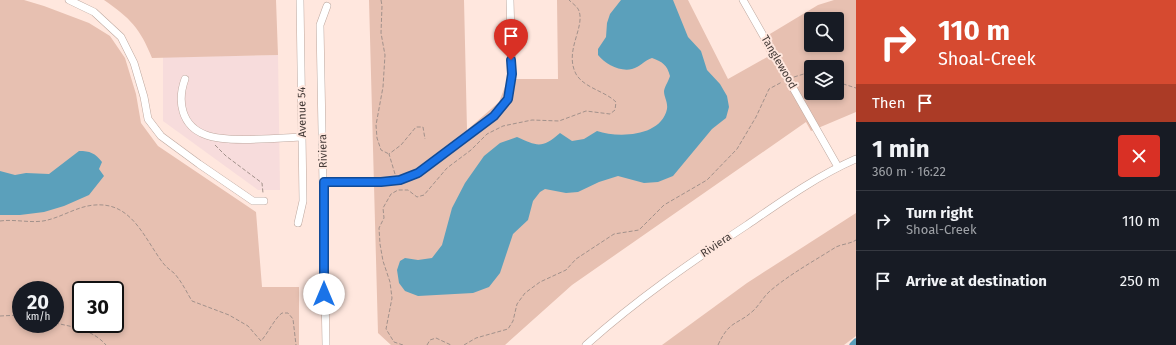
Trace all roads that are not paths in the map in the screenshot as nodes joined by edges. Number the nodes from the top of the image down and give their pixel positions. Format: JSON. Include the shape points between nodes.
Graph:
{"nodes":[{"id":1,"x":69,"y":0,"type":"edge"},
{"id":2,"x":300,"y":0,"type":"edge"},
{"id":3,"x":510,"y":0,"type":"edge"},
{"id":4,"x":743,"y":0,"type":"edge"},
{"id":5,"x":327,"y":6,"type":"dead end"},
{"id":6,"x":185,"y":79,"type":"dead end"},
{"id":7,"x":302,"y":137,"type":"junction"},
{"id":8,"x":856,"y":159,"type":"edge"},
{"id":9,"x":838,"y":167,"type":"junction"},
{"id":10,"x":324,"y":182,"type":"junction"},
{"id":11,"x":264,"y":201,"type":"road end"},
{"id":12,"x":298,"y":223,"type":"dead end"},
{"id":13,"x":326,"y":345,"type":"edge"},
{"id":14,"x":586,"y":345,"type":"edge"}],
"edges":[{"from":1,"to":11,"type":"street","via":[[94,12],[121,37],[134,63],[148,119],[161,136],[253,201]]},
{"from":2,"to":7,"type":"street","name":"Avenue 54"},
{"from":3,"to":10,"type":"street","via":[[512,74],[508,99],[494,116],[418,173],[400,180]]},
{"from":4,"to":9,"type":"street","name":"Tanglewood"},
{"from":5,"to":10,"type":"street","name":"Riviera","via":[[320,26]]},
{"from":6,"to":7,"type":"street","via":[[180,99],[184,116],[194,128],[205,135],[224,138]]},
{"from":7,"to":12,"type":"street","name":"Avenue 54","via":[[303,201]]},
{"from":8,"to":9,"type":"street","name":"Riviera"},
{"from":9,"to":14,"type":"street","name":"Riviera","via":[[695,259],[619,315]]},
{"from":10,"to":13,"type":"street","name":"Riviera"}]}
